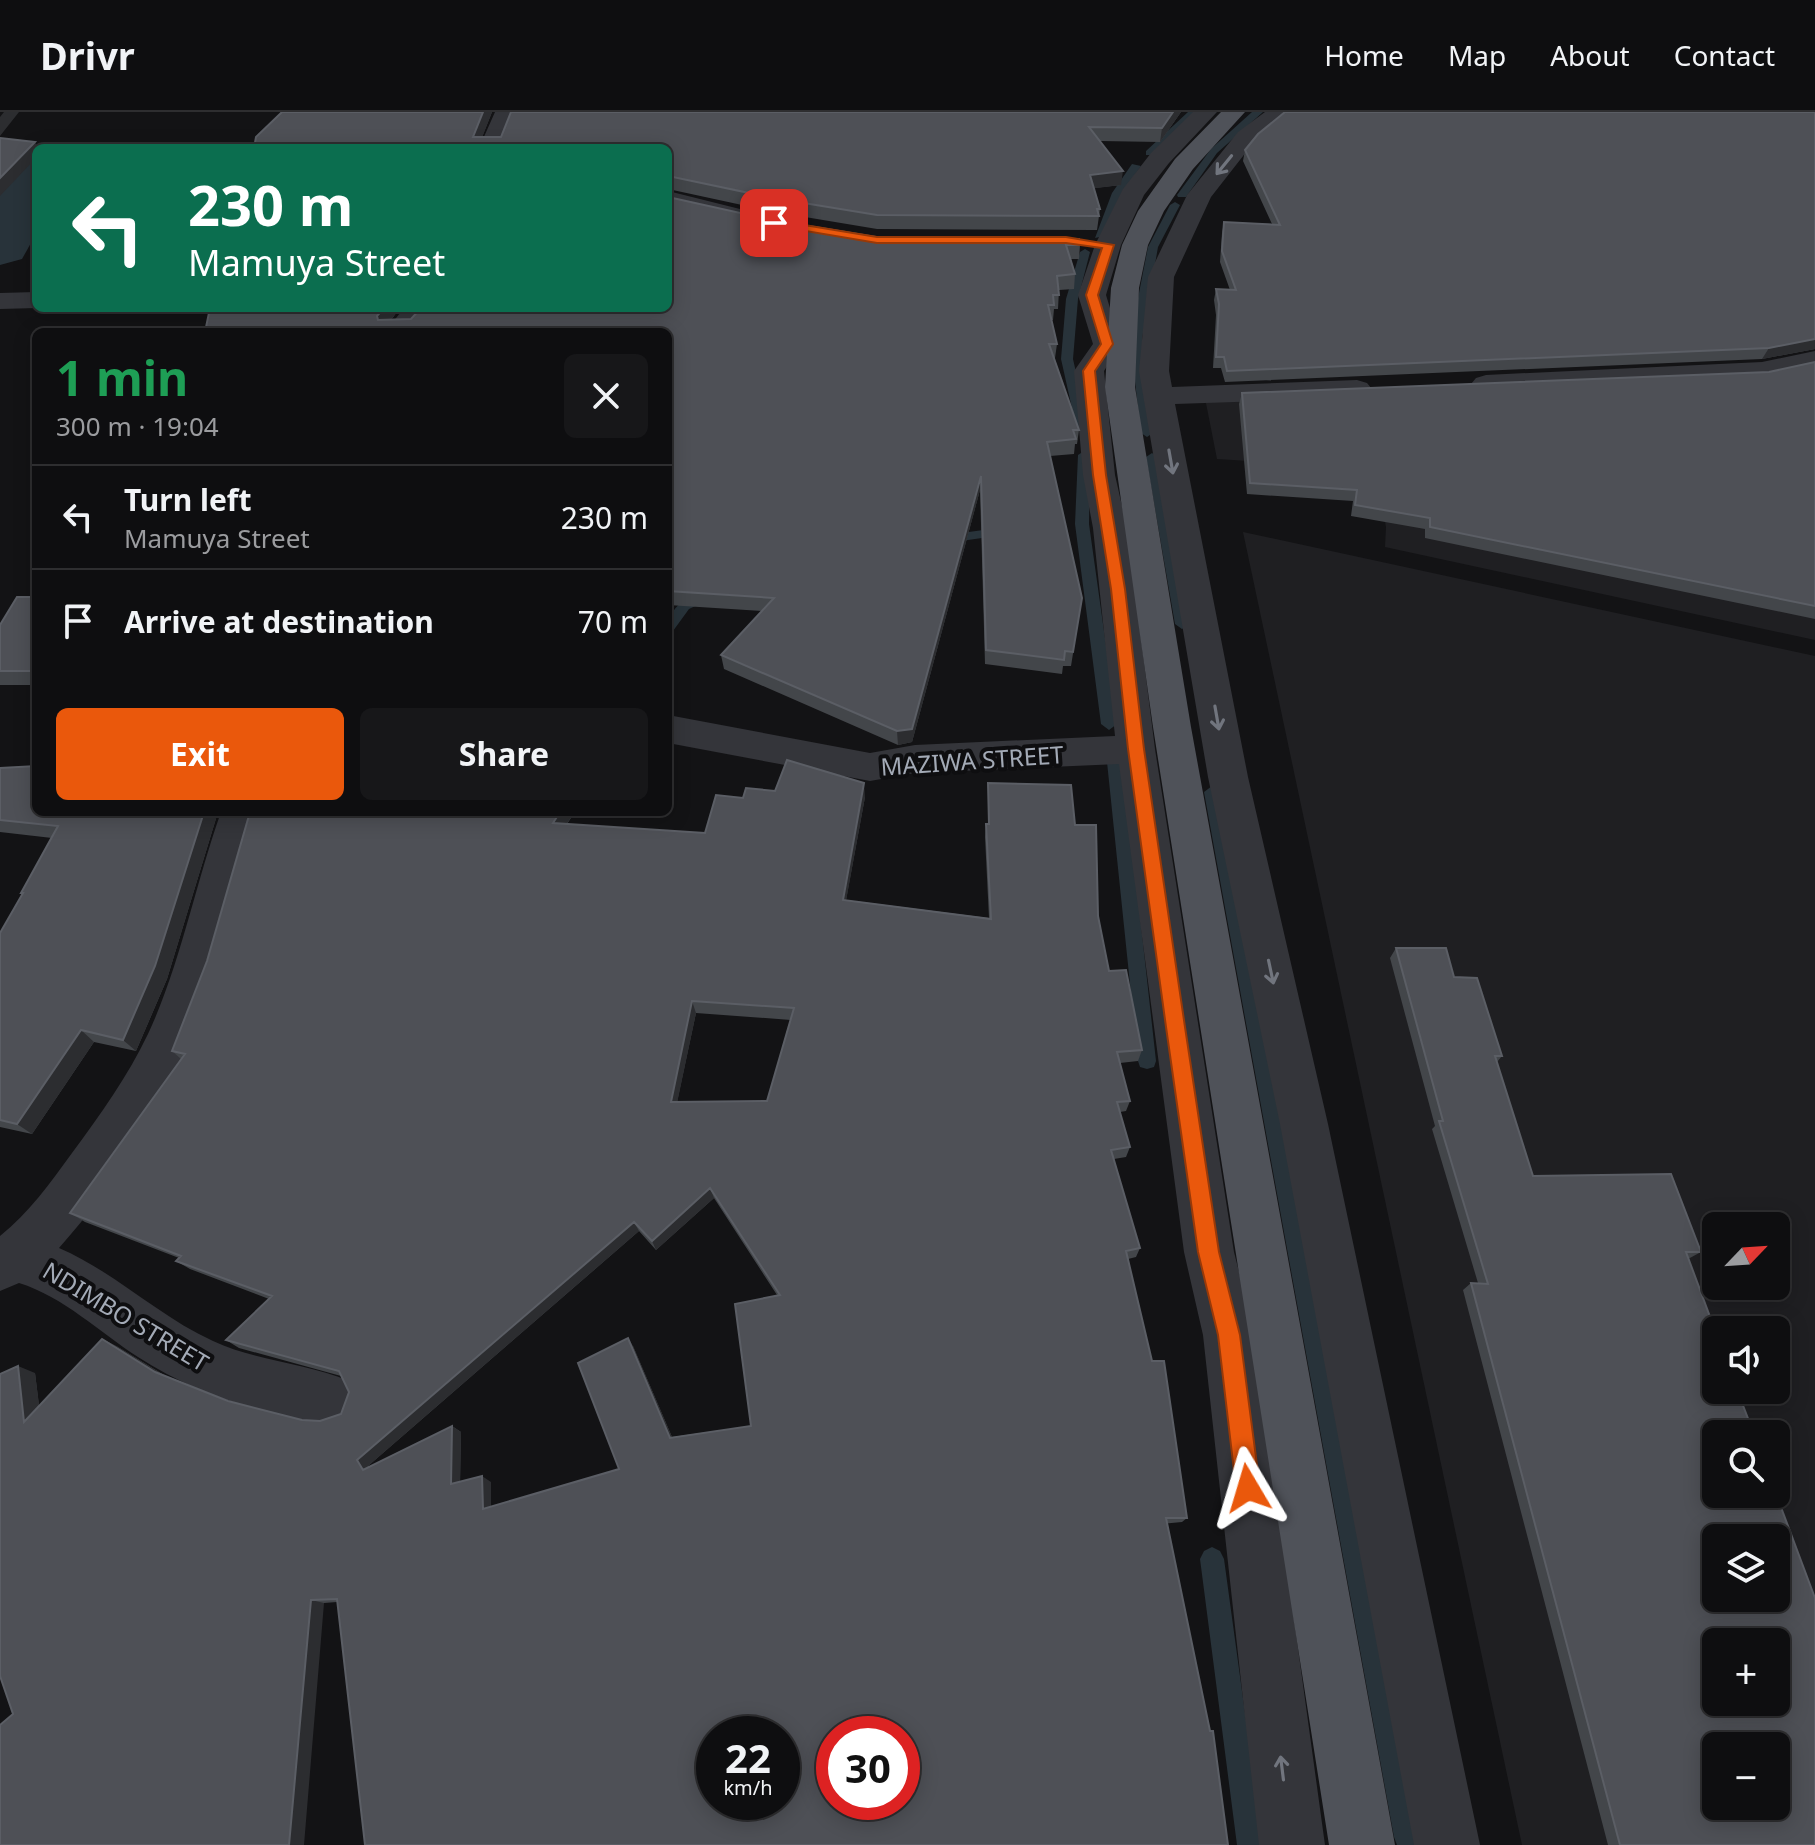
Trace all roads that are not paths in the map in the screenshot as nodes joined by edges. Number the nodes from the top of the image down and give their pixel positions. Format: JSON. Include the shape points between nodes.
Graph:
{"nodes":[{"id":1,"x":506,"y":112,"type":"edge"},
{"id":2,"x":1206,"y":112,"type":"edge"},
{"id":3,"x":1234,"y":112,"type":"edge"},
{"id":4,"x":1280,"y":112,"type":"edge"},
{"id":5,"x":493,"y":144,"type":"edge"},
{"id":6,"x":672,"y":200,"type":"edge"},
{"id":7,"x":774,"y":223,"type":"edge"},
{"id":8,"x":1108,"y":244,"type":"junction"},
{"id":9,"x":32,"y":300,"type":"edge"},
{"id":10,"x":0,"y":301,"type":"edge"},
{"id":11,"x":416,"y":312,"type":"edge"},
{"id":12,"x":402,"y":328,"type":"edge"},
{"id":13,"x":1815,"y":360,"type":"edge"},
{"id":14,"x":1465,"y":385,"type":"edge"},
{"id":15,"x":1389,"y":388,"type":"edge"},
{"id":16,"x":1160,"y":396,"type":"junction"},
{"id":17,"x":672,"y":730,"type":"edge"},
{"id":18,"x":1136,"y":749,"type":"junction"},
{"id":19,"x":240,"y":816,"type":"edge"},
{"id":20,"x":8,"y":1262,"type":"edge"},
{"id":21,"x":330,"y":1400,"type":"dead end"},
{"id":22,"x":1292,"y":1845,"type":"edge"},
{"id":23,"x":1362,"y":1845,"type":"edge"},
{"id":24,"x":1447,"y":1845,"type":"edge"}],
"edges":[{"from":1,"to":5,"type":"street"},
{"from":2,"to":8,"type":"street","via":[[1132,194]]},
{"from":3,"to":8,"type":"main road","via":[[1184,164],[1151,211]]},
{"from":4,"to":16,"type":"street","one_way":true,"via":[[1246,137],[1199,195],[1161,277],[1154,371]]},
{"from":6,"to":7,"type":"street"},
{"from":8,"to":18,"type":"street","via":[[1092,295],[1107,344],[1089,371]]},
{"from":8,"to":23,"type":"main road","via":[[1125,288],[1120,387],[1177,759]]},
{"from":9,"to":10,"type":"street"},
{"from":11,"to":12,"type":"street"},
{"from":13,"to":14,"type":"street","via":[[1762,371]]},
{"from":15,"to":16,"type":"street"},
{"from":16,"to":24,"type":"street","one_way":true,"via":[[1228,777],[1304,1124]]},
{"from":17,"to":18,"type":"street","name":"MAZIWA STREET","via":[[870,767],[915,759]]},
{"from":22,"to":18,"type":"street","one_way":true,"via":[[1229,1335],[1209,1252]]},
{"from":19,"to":20,"type":"street","via":[[196,965],[160,1058],[65,1204]]},
{"from":20,"to":21,"type":"street","name":"NDIMBO STREET","via":[[42,1264],[64,1275],[172,1349],[221,1373]]}]}
